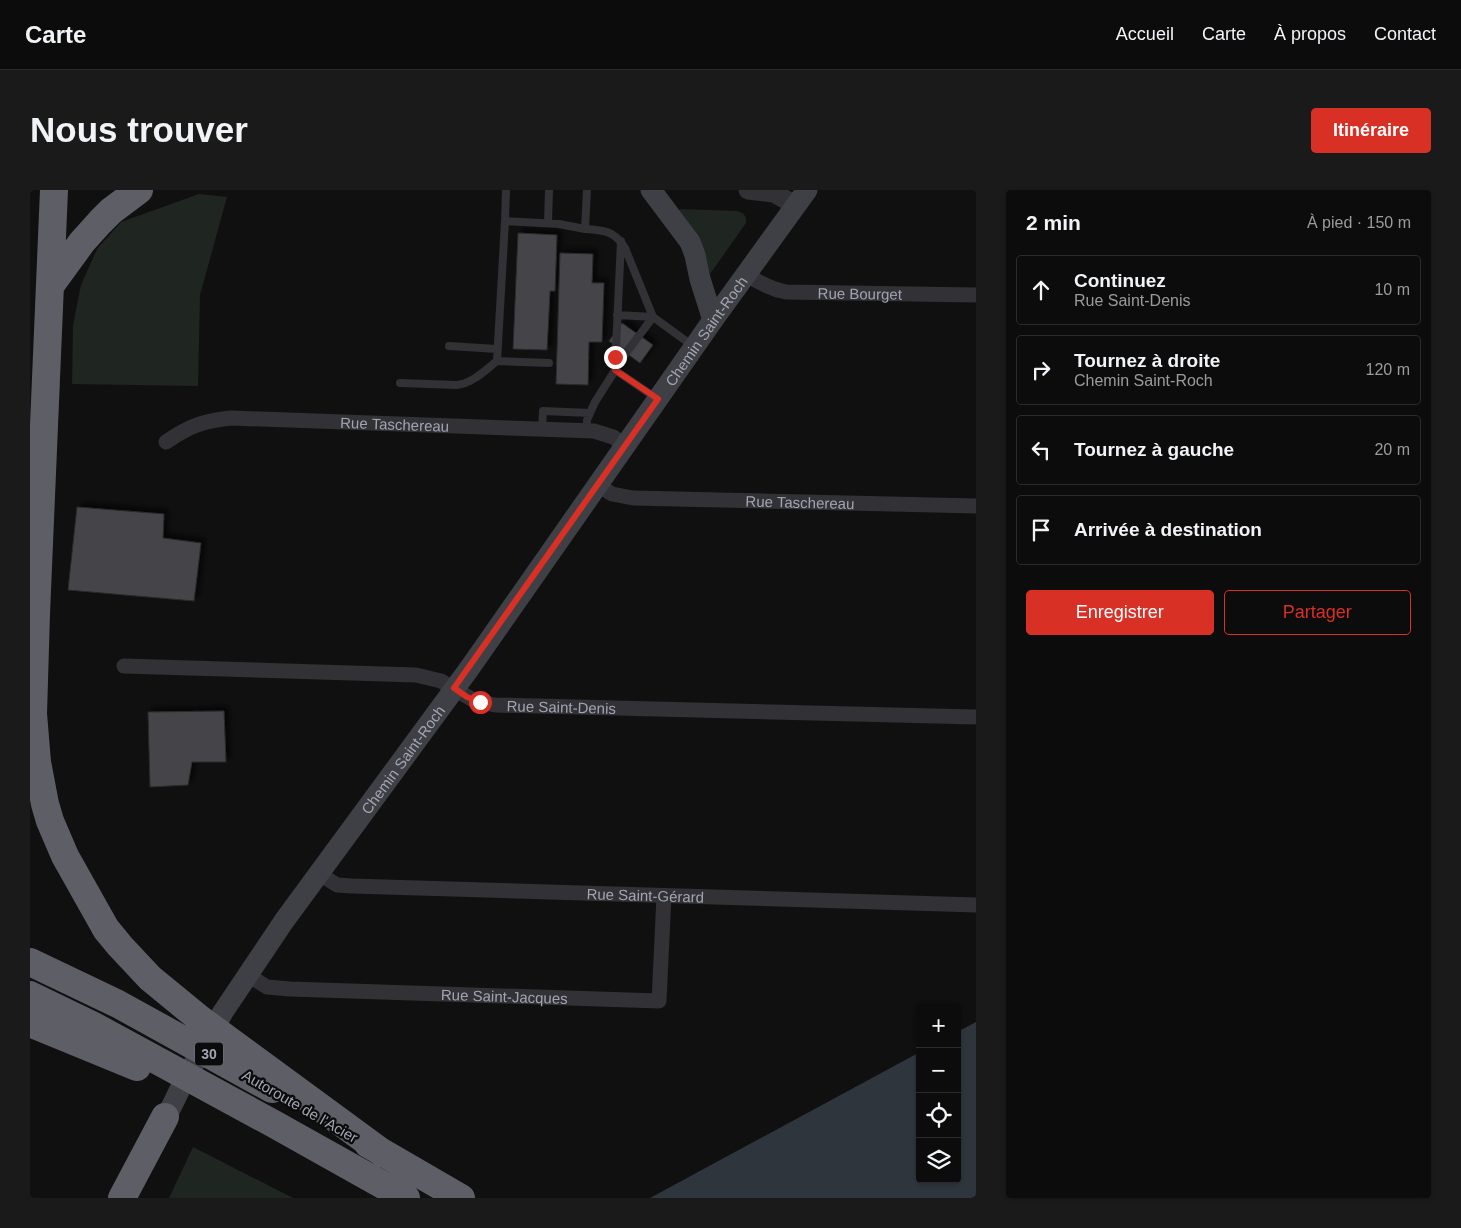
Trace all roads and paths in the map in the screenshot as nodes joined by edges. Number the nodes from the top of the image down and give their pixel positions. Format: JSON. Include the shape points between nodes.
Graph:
{"nodes":[{"id":1,"x":54,"y":190,"type":"edge"},
{"id":2,"x":139,"y":190,"type":"edge"},
{"id":3,"x":506,"y":190,"type":"edge"},
{"id":4,"x":549,"y":190,"type":"edge"},
{"id":5,"x":587,"y":190,"type":"edge"},
{"id":6,"x":651,"y":190,"type":"edge"},
{"id":7,"x":748,"y":190,"type":"edge"},
{"id":8,"x":801,"y":198,"type":"edge"},
{"id":9,"x":505,"y":221,"type":"junction"},
{"id":10,"x":548,"y":223,"type":"junction"},
{"id":11,"x":585,"y":229,"type":"junction"},
{"id":12,"x":621,"y":240,"type":"junction"},
{"id":13,"x":746,"y":274,"type":"junction"},
{"id":14,"x":50,"y":286,"type":"junction"},
{"id":15,"x":976,"y":295,"type":"edge"},
{"id":16,"x":617,"y":315,"type":"junction"},
{"id":17,"x":653,"y":317,"type":"junction"},
{"id":18,"x":713,"y":320,"type":"junction"},
{"id":19,"x":449,"y":346,"type":"dead end"},
{"id":20,"x":694,"y":347,"type":"junction"},
{"id":21,"x":497,"y":349,"type":"junction"},
{"id":22,"x":496,"y":361,"type":"junction"},
{"id":23,"x":549,"y":364,"type":"dead end"},
{"id":24,"x":615,"y":370,"type":"junction"},
{"id":25,"x":400,"y":383,"type":"dead end"},
{"id":26,"x":658,"y":399,"type":"junction"},
{"id":27,"x":590,"y":413,"type":"junction"},
{"id":28,"x":542,"y":429,"type":"junction"},
{"id":29,"x":587,"y":431,"type":"junction"},
{"id":30,"x":166,"y":442,"type":"dead end"},
{"id":31,"x":626,"y":445,"type":"junction"},
{"id":32,"x":598,"y":485,"type":"junction"},
{"id":33,"x":976,"y":506,"type":"edge"},
{"id":34,"x":124,"y":666,"type":"dead end"},
{"id":35,"x":454,"y":688,"type":"junction"},
{"id":36,"x":976,"y":717,"type":"edge"},
{"id":37,"x":318,"y":873,"type":"junction"},
{"id":38,"x":664,"y":896,"type":"junction"},
{"id":39,"x":976,"y":905,"type":"edge"},
{"id":40,"x":30,"y":962,"type":"edge"},
{"id":41,"x":248,"y":975,"type":"junction"},
{"id":42,"x":30,"y":995,"type":"edge"},
{"id":43,"x":30,"y":1023,"type":"edge"},
{"id":44,"x":165,"y":1117,"type":"junction"},
{"id":45,"x":274,"y":1124,"type":"junction"},
{"id":46,"x":384,"y":1154,"type":"junction"},
{"id":47,"x":122,"y":1198,"type":"edge"},
{"id":48,"x":129,"y":1198,"type":"edge"},
{"id":49,"x":406,"y":1198,"type":"edge"},
{"id":50,"x":461,"y":1198,"type":"edge"}],
"edges":[{"from":1,"to":14,"type":"highway"},
{"from":2,"to":14,"type":"highway","via":[[110,211]]},
{"from":3,"to":9,"type":"lane"},
{"from":4,"to":10,"type":"lane"},
{"from":5,"to":11,"type":"lane"},
{"from":6,"to":18,"type":"main road","via":[[690,242]]},
{"from":7,"to":8,"type":"street"},
{"from":8,"to":13,"type":"main road","name":"Chemin Saint-Roch"},
{"from":9,"to":10,"type":"lane"},
{"from":9,"to":21,"type":"lane"},
{"from":10,"to":11,"type":"lane"},
{"from":11,"to":12,"type":"lane","via":[[608,232]]},
{"from":12,"to":16,"type":"lane"},
{"from":12,"to":17,"type":"lane"},
{"from":13,"to":15,"type":"street","name":"Rue Bourget","via":[[772,290],[786,292]]},
{"from":13,"to":18,"type":"main road","name":"Chemin Saint-Roch"},
{"from":14,"to":46,"type":"highway","via":[[33,682],[34,738],[39,777],[57,838],[106,929],[150,978],[200,1019]]},
{"from":16,"to":17,"type":"lane"},
{"from":16,"to":24,"type":"lane"},
{"from":17,"to":20,"type":"lane"},
{"from":17,"to":24,"type":"lane"},
{"from":18,"to":20,"type":"main road","name":"Chemin Saint-Roch"},
{"from":19,"to":21,"type":"lane"},
{"from":20,"to":26,"type":"main road","name":"Chemin Saint-Roch"},
{"from":21,"to":22,"type":"lane"},
{"from":22,"to":23,"type":"lane"},
{"from":22,"to":25,"type":"lane","via":[[464,384]]},
{"from":24,"to":26,"type":"lane"},
{"from":24,"to":27,"type":"lane"},
{"from":26,"to":31,"type":"main road","name":"Chemin Saint-Roch"},
{"from":27,"to":28,"type":"lane","via":[[543,411]]},
{"from":27,"to":29,"type":"lane"},
{"from":28,"to":29,"type":"street","name":"Rue Taschereau"},
{"from":28,"to":30,"type":"street","name":"Rue Taschereau","via":[[231,418],[196,425]]},
{"from":29,"to":31,"type":"street","name":"Rue Taschereau","via":[[606,434]]},
{"from":31,"to":32,"type":"main road","name":"Chemin Saint-Roch"},
{"from":32,"to":33,"type":"street","name":"Rue Taschereau","via":[[612,494],[633,498]]},
{"from":32,"to":35,"type":"main road","name":"Chemin Saint-Roch"},
{"from":34,"to":35,"type":"street","name":"Rue Saint-Denis","via":[[416,675]]},
{"from":35,"to":36,"type":"street","name":"Rue Saint-Denis","via":[[475,701],[495,705]]},
{"from":35,"to":37,"type":"main road","name":"Chemin Saint-Roch"},
{"from":37,"to":38,"type":"street","name":"Rue Saint-Gérard","via":[[337,884],[352,886]]},
{"from":37,"to":41,"type":"main road","name":"Chemin Saint-Roch"},
{"from":38,"to":39,"type":"street","name":"Rue Saint-Gérard"},
{"from":38,"to":41,"type":"street","name":"Rue Saint-Jacques","via":[[659,1000],[290,990],[267,987]]},
{"from":40,"to":46,"type":"highway","name":"Autoroute de l'Acier","number":"30","via":[[146,1019]]},
{"from":41,"to":44,"type":"main road","name":"Chemin Saint-Roch","via":[[222,1012]]},
{"from":42,"to":45,"type":"highway","name":"Autoroute de l'Acier","number":"30"},
{"from":43,"to":45,"type":"highway"},
{"from":44,"to":47,"type":"highway"},
{"from":44,"to":48,"type":"main road","name":"Chemin Saint-Roch"},
{"from":45,"to":49,"type":"highway","name":"Autoroute de l'Acier","number":"30"},
{"from":46,"to":50,"type":"highway","name":"Autoroute de l'Acier","number":"30"}]}
